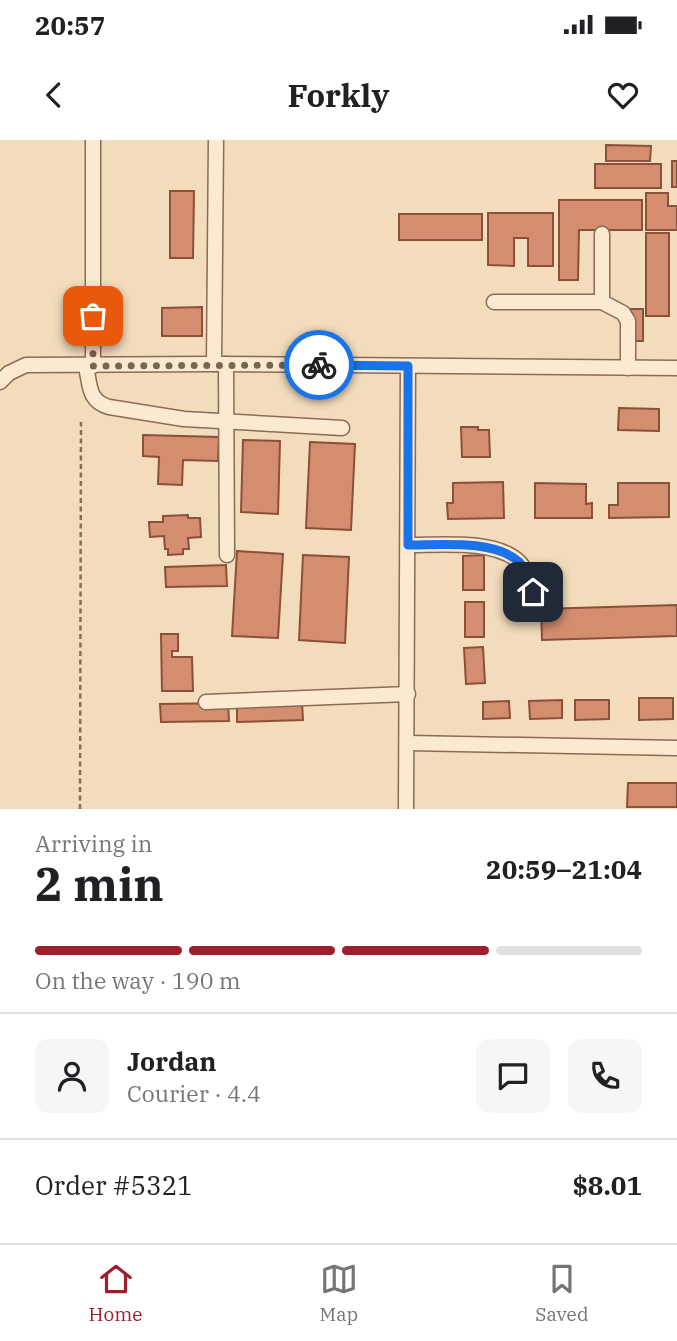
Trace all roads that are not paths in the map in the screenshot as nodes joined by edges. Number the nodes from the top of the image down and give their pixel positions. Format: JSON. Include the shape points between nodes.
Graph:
{"nodes":[{"id":1,"x":93,"y":140,"type":"edge"},
{"id":2,"x":216,"y":140,"type":"edge"},
{"id":3,"x":602,"y":234,"type":"dead end"},
{"id":4,"x":494,"y":302,"type":"dead end"},
{"id":5,"x":602,"y":302,"type":"junction"},
{"id":6,"x":220,"y":364,"type":"junction"},
{"id":7,"x":90,"y":366,"type":"junction"},
{"id":8,"x":408,"y":366,"type":"junction"},
{"id":9,"x":628,"y":368,"type":"junction"},
{"id":10,"x":677,"y":368,"type":"edge"},
{"id":11,"x":0,"y":382,"type":"edge"},
{"id":12,"x":227,"y":422,"type":"junction"},
{"id":13,"x":342,"y":428,"type":"dead end"},
{"id":14,"x":408,"y":545,"type":"junction"},
{"id":15,"x":227,"y":555,"type":"dead end"},
{"id":16,"x":533,"y":592,"type":"dead end"},
{"id":17,"x":408,"y":694,"type":"junction"},
{"id":18,"x":206,"y":702,"type":"dead end"},
{"id":19,"x":408,"y":743,"type":"junction"},
{"id":20,"x":677,"y":748,"type":"edge"},
{"id":21,"x":406,"y":809,"type":"edge"}],
"edges":[{"from":1,"to":7,"type":"street"},
{"from":2,"to":6,"type":"street"},
{"from":3,"to":5,"type":"street"},
{"from":4,"to":5,"type":"street"},
{"from":5,"to":9,"type":"street","via":[[626,317]]},
{"from":6,"to":7,"type":"street"},
{"from":6,"to":8,"type":"street"},
{"from":6,"to":12,"type":"street"},
{"from":7,"to":11,"type":"street","via":[[26,365]]},
{"from":7,"to":12,"type":"street","via":[[92,395],[98,404]]},
{"from":8,"to":9,"type":"street"},
{"from":8,"to":14,"type":"street"},
{"from":9,"to":10,"type":"street"},
{"from":12,"to":13,"type":"street"},
{"from":12,"to":15,"type":"street"},
{"from":14,"to":16,"type":"street","via":[[497,550],[520,563]]},
{"from":14,"to":17,"type":"street"},
{"from":17,"to":18,"type":"street"},
{"from":17,"to":19,"type":"street"},
{"from":19,"to":20,"type":"street"},
{"from":19,"to":21,"type":"street"}]}
